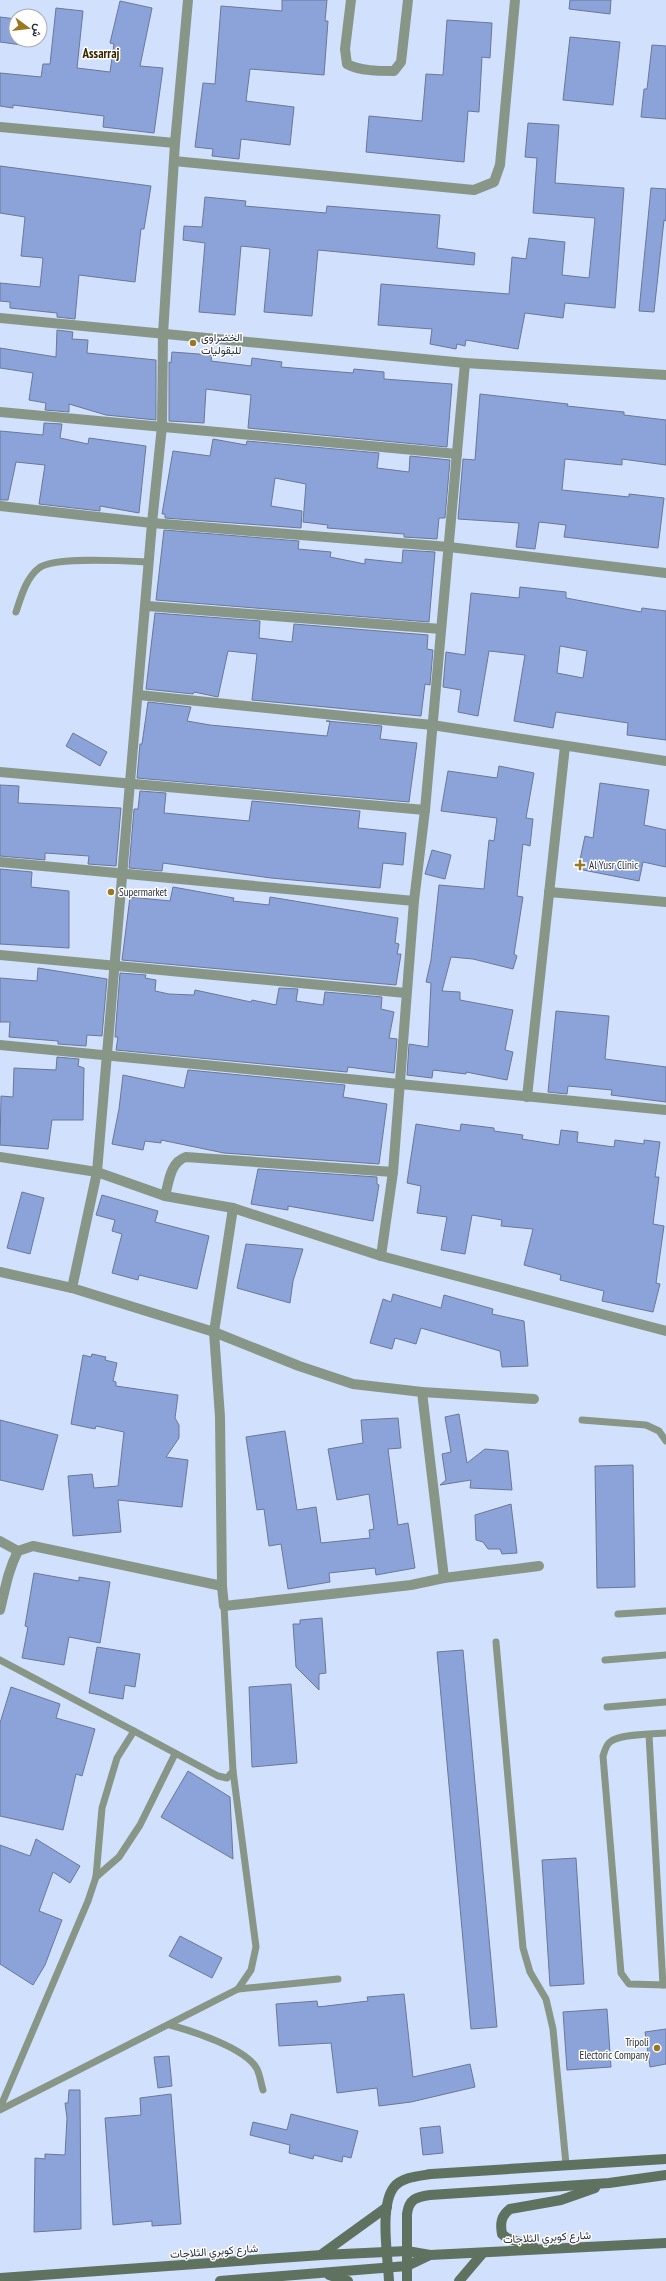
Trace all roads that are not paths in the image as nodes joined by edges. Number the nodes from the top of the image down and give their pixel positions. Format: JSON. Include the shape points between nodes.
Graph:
{"nodes":[{"id":1,"x":188,"y":0,"type":"edge"},
{"id":2,"x":351,"y":0,"type":"edge"},
{"id":3,"x":408,"y":0,"type":"edge"},
{"id":4,"x":515,"y":0,"type":"edge"},
{"id":5,"x":0,"y":127,"type":"edge"},
{"id":6,"x":175,"y":143,"type":"junction"},
{"id":7,"x":174,"y":161,"type":"junction"},
{"id":8,"x":0,"y":318,"type":"edge"},
{"id":9,"x":163,"y":334,"type":"junction"},
{"id":10,"x":465,"y":363,"type":"junction"},
{"id":11,"x":666,"y":375,"type":"edge"},
{"id":12,"x":0,"y":412,"type":"edge"},
{"id":13,"x":162,"y":426,"type":"junction"},
{"id":14,"x":457,"y":454,"type":"junction"},
{"id":15,"x":0,"y":506,"type":"edge"},
{"id":16,"x":152,"y":523,"type":"junction"},
{"id":17,"x":449,"y":548,"type":"junction"},
{"id":18,"x":149,"y":562,"type":"junction"},
{"id":19,"x":666,"y":572,"type":"edge"},
{"id":20,"x":147,"y":606,"type":"junction"},
{"id":21,"x":16,"y":612,"type":"dead end"},
{"id":22,"x":441,"y":629,"type":"junction"},
{"id":23,"x":139,"y":695,"type":"junction"},
{"id":24,"x":432,"y":724,"type":"junction"},
{"id":25,"x":565,"y":746,"type":"junction"},
{"id":26,"x":666,"y":761,"type":"edge"},
{"id":27,"x":0,"y":772,"type":"edge"},
{"id":28,"x":131,"y":784,"type":"junction"},
{"id":29,"x":425,"y":810,"type":"junction"},
{"id":30,"x":0,"y":862,"type":"edge"},
{"id":31,"x":123,"y":873,"type":"junction"},
{"id":32,"x":549,"y":892,"type":"junction"},
{"id":33,"x":414,"y":901,"type":"junction"},
{"id":34,"x":666,"y":902,"type":"edge"},
{"id":35,"x":0,"y":955,"type":"edge"},
{"id":36,"x":115,"y":966,"type":"junction"},
{"id":37,"x":406,"y":993,"type":"junction"},
{"id":38,"x":0,"y":1045,"type":"edge"},
{"id":39,"x":108,"y":1056,"type":"junction"},
{"id":40,"x":399,"y":1084,"type":"junction"},
{"id":41,"x":527,"y":1096,"type":"junction"},
{"id":42,"x":666,"y":1110,"type":"edge"},
{"id":43,"x":0,"y":1157,"type":"edge"},
{"id":44,"x":97,"y":1172,"type":"junction"},
{"id":45,"x":394,"y":1172,"type":"junction"},
{"id":46,"x":165,"y":1196,"type":"junction"},
{"id":47,"x":233,"y":1208,"type":"junction"},
{"id":48,"x":381,"y":1256,"type":"junction"},
{"id":49,"x":0,"y":1272,"type":"edge"},
{"id":50,"x":72,"y":1288,"type":"junction"},
{"id":51,"x":666,"y":1331,"type":"edge"},
{"id":52,"x":214,"y":1332,"type":"junction"},
{"id":53,"x":422,"y":1392,"type":"junction"},
{"id":54,"x":534,"y":1399,"type":"dead end"},
{"id":55,"x":582,"y":1420,"type":"dead end"},
{"id":56,"x":666,"y":1441,"type":"edge"},
{"id":57,"x":0,"y":1541,"type":"edge"},
{"id":58,"x":18,"y":1551,"type":"junction"},
{"id":59,"x":539,"y":1566,"type":"dead end"},
{"id":60,"x":444,"y":1578,"type":"junction"},
{"id":61,"x":222,"y":1586,"type":"junction"},
{"id":62,"x":224,"y":1606,"type":"junction"},
{"id":63,"x":0,"y":1610,"type":"edge"},
{"id":64,"x":666,"y":1611,"type":"edge"},
{"id":65,"x":618,"y":1614,"type":"dead end"},
{"id":66,"x":496,"y":1642,"type":"dead end"},
{"id":67,"x":666,"y":1655,"type":"edge"},
{"id":68,"x":0,"y":1660,"type":"edge"},
{"id":69,"x":605,"y":1660,"type":"dead end"},
{"id":70,"x":666,"y":1702,"type":"edge"},
{"id":71,"x":607,"y":1707,"type":"dead end"},
{"id":72,"x":134,"y":1732,"type":"junction"},
{"id":73,"x":666,"y":1733,"type":"edge"},
{"id":74,"x":649,"y":1735,"type":"junction"},
{"id":75,"x":175,"y":1754,"type":"junction"},
{"id":76,"x":233,"y":1771,"type":"junction"},
{"id":77,"x":96,"y":1877,"type":"junction"},
{"id":78,"x":338,"y":1979,"type":"dead end"},
{"id":79,"x":665,"y":1985,"type":"edge"},
{"id":80,"x":238,"y":1989,"type":"junction"},
{"id":81,"x":170,"y":2024,"type":"junction"},
{"id":82,"x":264,"y":2090,"type":"dead end"},
{"id":83,"x":0,"y":2109,"type":"edge"},
{"id":84,"x":666,"y":2159,"type":"edge"},
{"id":85,"x":566,"y":2164,"type":"junction"},
{"id":86,"x":666,"y":2175,"type":"edge"},
{"id":87,"x":608,"y":2183,"type":"junction"},
{"id":88,"x":387,"y":2207,"type":"junction"},
{"id":89,"x":666,"y":2244,"type":"edge"},
{"id":90,"x":539,"y":2249,"type":"junction"},
{"id":91,"x":387,"y":2251,"type":"junction"},
{"id":92,"x":407,"y":2251,"type":"junction"},
{"id":93,"x":482,"y":2254,"type":"junction"},
{"id":94,"x":322,"y":2255,"type":"junction"},
{"id":95,"x":430,"y":2255,"type":"junction"},
{"id":96,"x":407,"y":2266,"type":"junction"},
{"id":97,"x":389,"y":2268,"type":"junction"},
{"id":98,"x":325,"y":2274,"type":"junction"},
{"id":99,"x":0,"y":2278,"type":"edge"},
{"id":100,"x":220,"y":2281,"type":"edge"},
{"id":101,"x":348,"y":2281,"type":"edge"},
{"id":102,"x":389,"y":2281,"type":"edge"},
{"id":103,"x":407,"y":2281,"type":"edge"},
{"id":104,"x":459,"y":2281,"type":"edge"}],
"edges":[{"from":1,"to":6,"type":"street"},
{"from":2,"to":3,"type":"street","via":[[345,49],[347,64],[358,68],[394,71],[401,62]]},
{"from":4,"to":7,"type":"street","via":[[500,165],[494,182],[486,186],[474,190]]},
{"from":5,"to":6,"type":"street"},
{"from":6,"to":7,"type":"street"},
{"from":7,"to":9,"type":"street"},
{"from":8,"to":9,"type":"street"},
{"from":9,"to":10,"type":"street"},
{"from":9,"to":13,"type":"street"},
{"from":10,"to":11,"type":"street"},
{"from":10,"to":14,"type":"street"},
{"from":12,"to":13,"type":"street"},
{"from":13,"to":14,"type":"street"},
{"from":13,"to":16,"type":"street"},
{"from":14,"to":17,"type":"street"},
{"from":15,"to":16,"type":"street"},
{"from":16,"to":17,"type":"street"},
{"from":16,"to":18,"type":"street"},
{"from":17,"to":19,"type":"street"},
{"from":17,"to":22,"type":"street"},
{"from":18,"to":20,"type":"street"},
{"from":18,"to":21,"type":"lane","via":[[77,561],[39,567],[25,587]]},
{"from":20,"to":22,"type":"street"},
{"from":20,"to":23,"type":"street"},
{"from":22,"to":24,"type":"street"},
{"from":23,"to":24,"type":"street"},
{"from":23,"to":28,"type":"street"},
{"from":24,"to":25,"type":"street"},
{"from":24,"to":29,"type":"street"},
{"from":25,"to":26,"type":"street"},
{"from":25,"to":32,"type":"street"},
{"from":27,"to":28,"type":"street"},
{"from":28,"to":29,"type":"street"},
{"from":28,"to":31,"type":"street"},
{"from":29,"to":33,"type":"street"},
{"from":30,"to":31,"type":"street"},
{"from":31,"to":33,"type":"street"},
{"from":31,"to":36,"type":"street"},
{"from":32,"to":34,"type":"street"},
{"from":32,"to":41,"type":"street"},
{"from":33,"to":37,"type":"street"},
{"from":35,"to":36,"type":"street"},
{"from":36,"to":37,"type":"street"},
{"from":36,"to":39,"type":"street"},
{"from":37,"to":40,"type":"street"},
{"from":38,"to":39,"type":"street"},
{"from":39,"to":40,"type":"street"},
{"from":39,"to":44,"type":"street"},
{"from":40,"to":41,"type":"street"},
{"from":40,"to":45,"type":"street"},
{"from":41,"to":42,"type":"street"},
{"from":43,"to":44,"type":"street"},
{"from":44,"to":46,"type":"street"},
{"from":44,"to":50,"type":"street"},
{"from":45,"to":46,"type":"street","via":[[186,1157],[178,1160],[174,1166]]},
{"from":45,"to":48,"type":"street"},
{"from":46,"to":47,"type":"street"},
{"from":47,"to":48,"type":"street"},
{"from":47,"to":52,"type":"street"},
{"from":48,"to":51,"type":"street"},
{"from":49,"to":50,"type":"street"},
{"from":50,"to":52,"type":"street"},
{"from":52,"to":53,"type":"street","via":[[353,1384]]},
{"from":52,"to":61,"type":"street","via":[[220,1417]]},
{"from":53,"to":54,"type":"street"},
{"from":53,"to":60,"type":"street"},
{"from":55,"to":56,"type":"lane","via":[[646,1425],[659,1431]]},
{"from":57,"to":58,"type":"street"},
{"from":58,"to":61,"type":"street","via":[[33,1546]]},
{"from":58,"to":63,"type":"street","via":[[10,1569]]},
{"from":59,"to":60,"type":"street"},
{"from":60,"to":62,"type":"street","via":[[411,1585]]},
{"from":61,"to":62,"type":"street"},
{"from":62,"to":76,"type":"lane"},
{"from":64,"to":65,"type":"lane"},
{"from":66,"to":85,"type":"lane","via":[[523,1948],[530,1972],[546,1999],[553,2029]]},
{"from":67,"to":69,"type":"lane"},
{"from":68,"to":72,"type":"lane"},
{"from":70,"to":71,"type":"lane"},
{"from":72,"to":75,"type":"lane"},
{"from":72,"to":77,"type":"lane","via":[[117,1758],[102,1808]]},
{"from":73,"to":74,"type":"lane"},
{"from":74,"to":79,"type":"lane"},
{"from":74,"to":79,"type":"lane","via":[[611,1741],[606,1746],[603,1756],[621,1973],[629,1984]]},
{"from":75,"to":76,"type":"lane","via":[[218,1776],[227,1778]]},
{"from":75,"to":77,"type":"lane","via":[[140,1825],[119,1857]]},
{"from":76,"to":80,"type":"lane","via":[[256,1947],[251,1970]]},
{"from":77,"to":83,"type":"lane"},
{"from":78,"to":80,"type":"lane"},
{"from":80,"to":81,"type":"lane"},
{"from":81,"to":82,"type":"lane","via":[[208,2035],[250,2061],[257,2069]]},
{"from":81,"to":83,"type":"lane"},
{"from":84,"to":85,"type":"main road"},
{"from":85,"to":88,"type":"main road","via":[[408,2178],[394,2186]]},
{"from":86,"to":87,"type":"main road"},
{"from":87,"to":90,"type":"main road","via":[[561,2200],[510,2210],[505,2214],[501,2220],[502,2234],[506,2238]]},
{"from":87,"to":92,"type":"main road","via":[[414,2198],[408,2205]]},
{"from":88,"to":91,"type":"main road"},
{"from":88,"to":94,"type":"main road"},
{"from":89,"to":90,"type":"main road","name":"شارع كوبري الثلاجات"},
{"from":90,"to":93,"type":"main road","name":"شارع كوبري الثلاجات"},
{"from":91,"to":92,"type":"main road","name":"شارع كوبري الثلاجات"},
{"from":91,"to":94,"type":"main road","name":"شارع كوبري الثلاجات"},
{"from":91,"to":97,"type":"main road"},
{"from":92,"to":95,"type":"main road","name":"شارع كوبري الثلاجات"},
{"from":92,"to":96,"type":"main road"},
{"from":93,"to":95,"type":"main road","name":"شارع كوبري الثلاجات"},
{"from":93,"to":104,"type":"main road"},
{"from":94,"to":99,"type":"main road","name":"شارع كوبري الثلاجات"},
{"from":95,"to":96,"type":"main road","name":"شارع كوبري الثلاجات"},
{"from":96,"to":97,"type":"main road","name":"شارع كوبري الثلاجات"},
{"from":96,"to":103,"type":"main road"},
{"from":97,"to":98,"type":"main road","name":"شارع كوبري الثلاجات"},
{"from":97,"to":102,"type":"main road"},
{"from":98,"to":100,"type":"main road","name":"شارع كوبري الثلاجات"},
{"from":98,"to":101,"type":"main road"}]}
